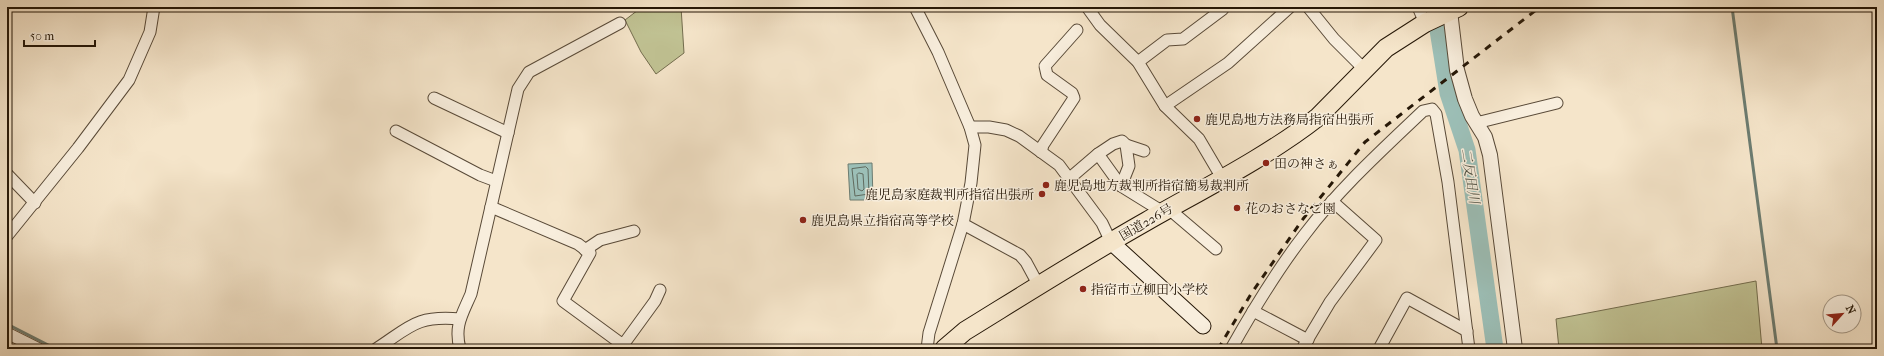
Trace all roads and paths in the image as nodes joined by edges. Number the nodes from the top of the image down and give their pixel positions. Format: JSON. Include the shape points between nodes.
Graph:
{"nodes":[{"id":1,"x":154,"y":7,"type":"edge"},
{"id":2,"x":915,"y":7,"type":"edge"},
{"id":3,"x":1087,"y":7,"type":"edge"},
{"id":4,"x":1290,"y":7,"type":"edge"},
{"id":5,"x":1308,"y":7,"type":"edge"},
{"id":6,"x":1223,"y":9,"type":"dead end"},
{"id":7,"x":1438,"y":13,"type":"edge"},
{"id":8,"x":620,"y":23,"type":"dead end"},
{"id":9,"x":1077,"y":30,"type":"dead end"},
{"id":10,"x":1138,"y":62,"type":"junction"},
{"id":11,"x":1365,"y":70,"type":"junction"},
{"id":12,"x":434,"y":98,"type":"dead end"},
{"id":13,"x":1557,"y":103,"type":"dead end"},
{"id":14,"x":1165,"y":106,"type":"junction"},
{"id":15,"x":1476,"y":123,"type":"junction"},
{"id":16,"x":970,"y":127,"type":"junction"},
{"id":17,"x":396,"y":131,"type":"dead end"},
{"id":18,"x":508,"y":133,"type":"junction"},
{"id":19,"x":1126,"y":145,"type":"junction"},
{"id":20,"x":1144,"y":151,"type":"dead end"},
{"id":21,"x":1041,"y":152,"type":"junction"},
{"id":22,"x":1098,"y":154,"type":"junction"},
{"id":23,"x":7,"y":174,"type":"edge"},
{"id":24,"x":1070,"y":178,"type":"junction"},
{"id":25,"x":1222,"y":178,"type":"junction"},
{"id":26,"x":496,"y":181,"type":"junction"},
{"id":27,"x":1121,"y":186,"type":"junction"},
{"id":28,"x":1332,"y":201,"type":"junction"},
{"id":29,"x":35,"y":203,"type":"junction"},
{"id":30,"x":491,"y":207,"type":"junction"},
{"id":31,"x":1166,"y":210,"type":"junction"},
{"id":32,"x":963,"y":224,"type":"junction"},
{"id":33,"x":634,"y":231,"type":"dead end"},
{"id":34,"x":7,"y":236,"type":"edge"},
{"id":35,"x":1111,"y":242,"type":"junction"},
{"id":36,"x":1216,"y":249,"type":"dead end"},
{"id":37,"x":585,"y":250,"type":"junction"},
{"id":38,"x":1039,"y":286,"type":"junction"},
{"id":39,"x":660,"y":290,"type":"dead end"},
{"id":40,"x":1253,"y":311,"type":"junction"},
{"id":41,"x":460,"y":320,"type":"junction"},
{"id":42,"x":1203,"y":326,"type":"dead end"},
{"id":43,"x":1467,"y":331,"type":"junction"},
{"id":44,"x":7,"y":333,"type":"edge"},
{"id":45,"x":1305,"y":344,"type":"edge"},
{"id":46,"x":39,"y":349,"type":"edge"},
{"id":47,"x":376,"y":349,"type":"edge"},
{"id":48,"x":460,"y":349,"type":"edge"},
{"id":49,"x":927,"y":349,"type":"edge"},
{"id":50,"x":944,"y":349,"type":"edge"},
{"id":51,"x":1231,"y":349,"type":"edge"},
{"id":52,"x":1379,"y":349,"type":"edge"},
{"id":53,"x":1469,"y":349,"type":"edge"},
{"id":54,"x":1515,"y":349,"type":"edge"}],
"edges":[{"from":1,"to":29,"type":"street","via":[[150,32],[129,80]]},
{"from":2,"to":16,"type":"street","via":[[938,52]]},
{"from":3,"to":10,"type":"street","via":[[1100,25]]},
{"from":4,"to":14,"type":"street","via":[[1228,63]]},
{"from":5,"to":11,"type":"street"},
{"from":6,"to":10,"type":"street","via":[[1183,38],[1167,40]]},
{"from":7,"to":11,"type":"highway","name":"国道226号","via":[[1386,48]]},
{"from":7,"to":15,"type":"street","via":[[1465,98]]},
{"from":8,"to":18,"type":"street","via":[[529,72],[518,89]]},
{"from":9,"to":21,"type":"street","via":[[1045,66],[1046,75],[1072,93],[1074,98]]},
{"from":10,"to":14,"type":"street"},
{"from":11,"to":25,"type":"highway","name":"国道226号","via":[[1306,127]]},
{"from":12,"to":18,"type":"street"},
{"from":13,"to":15,"type":"street"},
{"from":14,"to":25,"type":"street","via":[[1199,139]]},
{"from":15,"to":54,"type":"street","via":[[1490,155]]},
{"from":16,"to":21,"type":"street","via":[[1006,130]]},
{"from":16,"to":32,"type":"street","via":[[975,146]]},
{"from":17,"to":26,"type":"street"},
{"from":18,"to":26,"type":"street"},
{"from":19,"to":20,"type":"street"},
{"from":19,"to":22,"type":"street","via":[[1122,141]]},
{"from":19,"to":27,"type":"street","via":[[1129,166]]},
{"from":21,"to":24,"type":"street","via":[[1060,165]]},
{"from":22,"to":24,"type":"street"},
{"from":22,"to":27,"type":"street"},
{"from":23,"to":29,"type":"street"},
{"from":24,"to":35,"type":"street","via":[[1102,223]]},
{"from":25,"to":31,"type":"highway","name":"国道226号"},
{"from":26,"to":30,"type":"street"},
{"from":27,"to":31,"type":"street"},
{"from":28,"to":40,"type":"street","via":[[1304,234]]},
{"from":28,"to":43,"type":"street","via":[[1378,153],[1423,112],[1432,109],[1436,114],[1448,182]]},
{"from":28,"to":45,"type":"street","via":[[1376,240],[1330,302]]},
{"from":29,"to":34,"type":"street"},
{"from":30,"to":37,"type":"street","via":[[578,244]]},
{"from":30,"to":41,"type":"street","via":[[471,294]]},
{"from":31,"to":35,"type":"highway","name":"国道226号"},
{"from":31,"to":36,"type":"street"},
{"from":32,"to":38,"type":"street","via":[[1020,255]]},
{"from":32,"to":49,"type":"street","via":[[929,333]]},
{"from":33,"to":37,"type":"street","via":[[600,240]]},
{"from":35,"to":38,"type":"highway","name":"国道226号"},
{"from":35,"to":42,"type":"main road"},
{"from":37,"to":39,"type":"street","via":[[590,253],[564,301],[623,345]]},
{"from":38,"to":50,"type":"highway","name":"国道226号","via":[[964,331]]},
{"from":40,"to":45,"type":"street"},
{"from":40,"to":51,"type":"street"},
{"from":41,"to":47,"type":"street","via":[[422,320],[408,326]]},
{"from":41,"to":48,"type":"street","via":[[456,335]]},
{"from":43,"to":52,"type":"street","via":[[1408,298]]},
{"from":43,"to":53,"type":"street"},
{"from":44,"to":46,"type":"street"}]}
